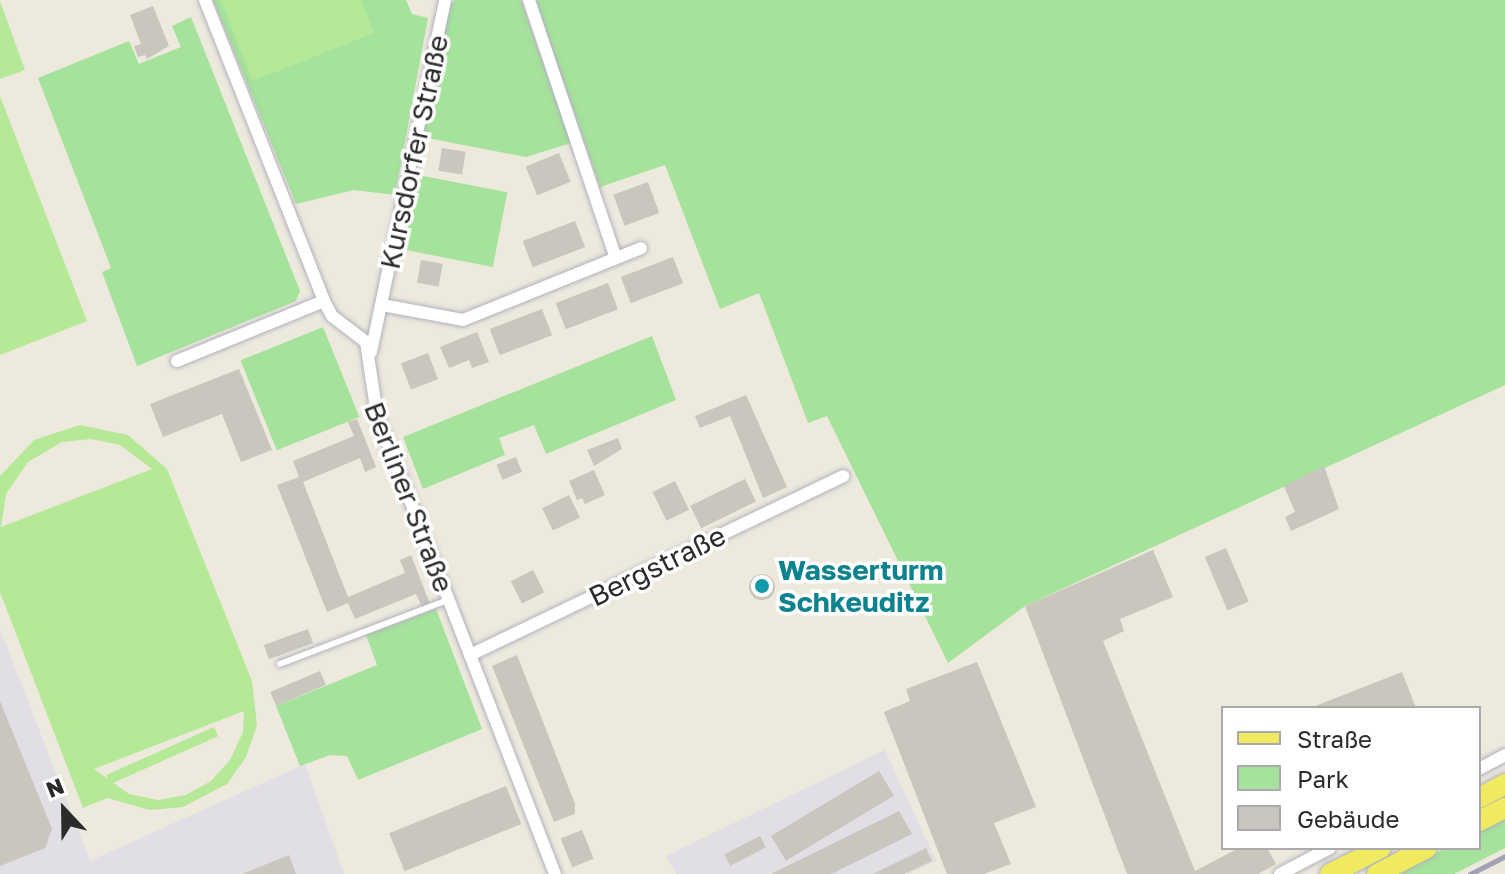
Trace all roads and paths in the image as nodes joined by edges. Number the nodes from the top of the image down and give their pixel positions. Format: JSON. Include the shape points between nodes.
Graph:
{"nodes":[{"id":1,"x":205,"y":0,"type":"edge"},
{"id":2,"x":445,"y":0,"type":"edge"},
{"id":3,"x":529,"y":0,"type":"edge"},
{"id":4,"x":641,"y":248,"type":"dead end"},
{"id":5,"x":616,"y":258,"type":"junction"},
{"id":6,"x":324,"y":301,"type":"junction"},
{"id":7,"x":382,"y":305,"type":"junction"},
{"id":8,"x":370,"y":355,"type":"junction"},
{"id":9,"x":177,"y":361,"type":"dead end"},
{"id":10,"x":843,"y":476,"type":"dead end"},
{"id":11,"x":448,"y":600,"type":"junction"},
{"id":12,"x":470,"y":655,"type":"junction"},
{"id":13,"x":280,"y":664,"type":"dead end"},
{"id":14,"x":1505,"y":755,"type":"edge"},
{"id":15,"x":1481,"y":768,"type":"edge"},
{"id":16,"x":1505,"y":784,"type":"edge"},
{"id":17,"x":1481,"y":797,"type":"edge"},
{"id":18,"x":1505,"y":808,"type":"edge"},
{"id":19,"x":1481,"y":820,"type":"edge"},
{"id":20,"x":1326,"y":850,"type":"edge"},
{"id":21,"x":1377,"y":850,"type":"edge"},
{"id":22,"x":1423,"y":850,"type":"edge"},
{"id":23,"x":555,"y":874,"type":"edge"},
{"id":24,"x":1280,"y":874,"type":"edge"},
{"id":25,"x":1330,"y":874,"type":"edge"},
{"id":26,"x":1377,"y":874,"type":"edge"}],
"edges":[{"from":1,"to":6,"type":"street"},
{"from":2,"to":7,"type":"street","name":"Kursdorfer Straße"},
{"from":3,"to":5,"type":"street"},
{"from":4,"to":5,"type":"street","name":"Kursdorfer Straße"},
{"from":5,"to":7,"type":"street","name":"Kursdorfer Straße","via":[[463,320]]},
{"from":6,"to":8,"type":"street","via":[[332,316],[366,342]]},
{"from":6,"to":9,"type":"street"},
{"from":7,"to":8,"type":"street","name":"Kursdorfer Straße"},
{"from":8,"to":11,"type":"street","name":"Berliner Straße","via":[[370,394]]},
{"from":10,"to":12,"type":"street","name":"Bergstraße"},
{"from":11,"to":12,"type":"street","name":"Berliner Straße"},
{"from":11,"to":13,"type":"lane"},
{"from":12,"to":23,"type":"street","name":"Berliner Straße"},
{"from":14,"to":15,"type":"street"},
{"from":16,"to":17,"type":"main road"},
{"from":18,"to":19,"type":"main road"},
{"from":20,"to":24,"type":"street"},
{"from":21,"to":25,"type":"main road"},
{"from":22,"to":26,"type":"main road"}]}
